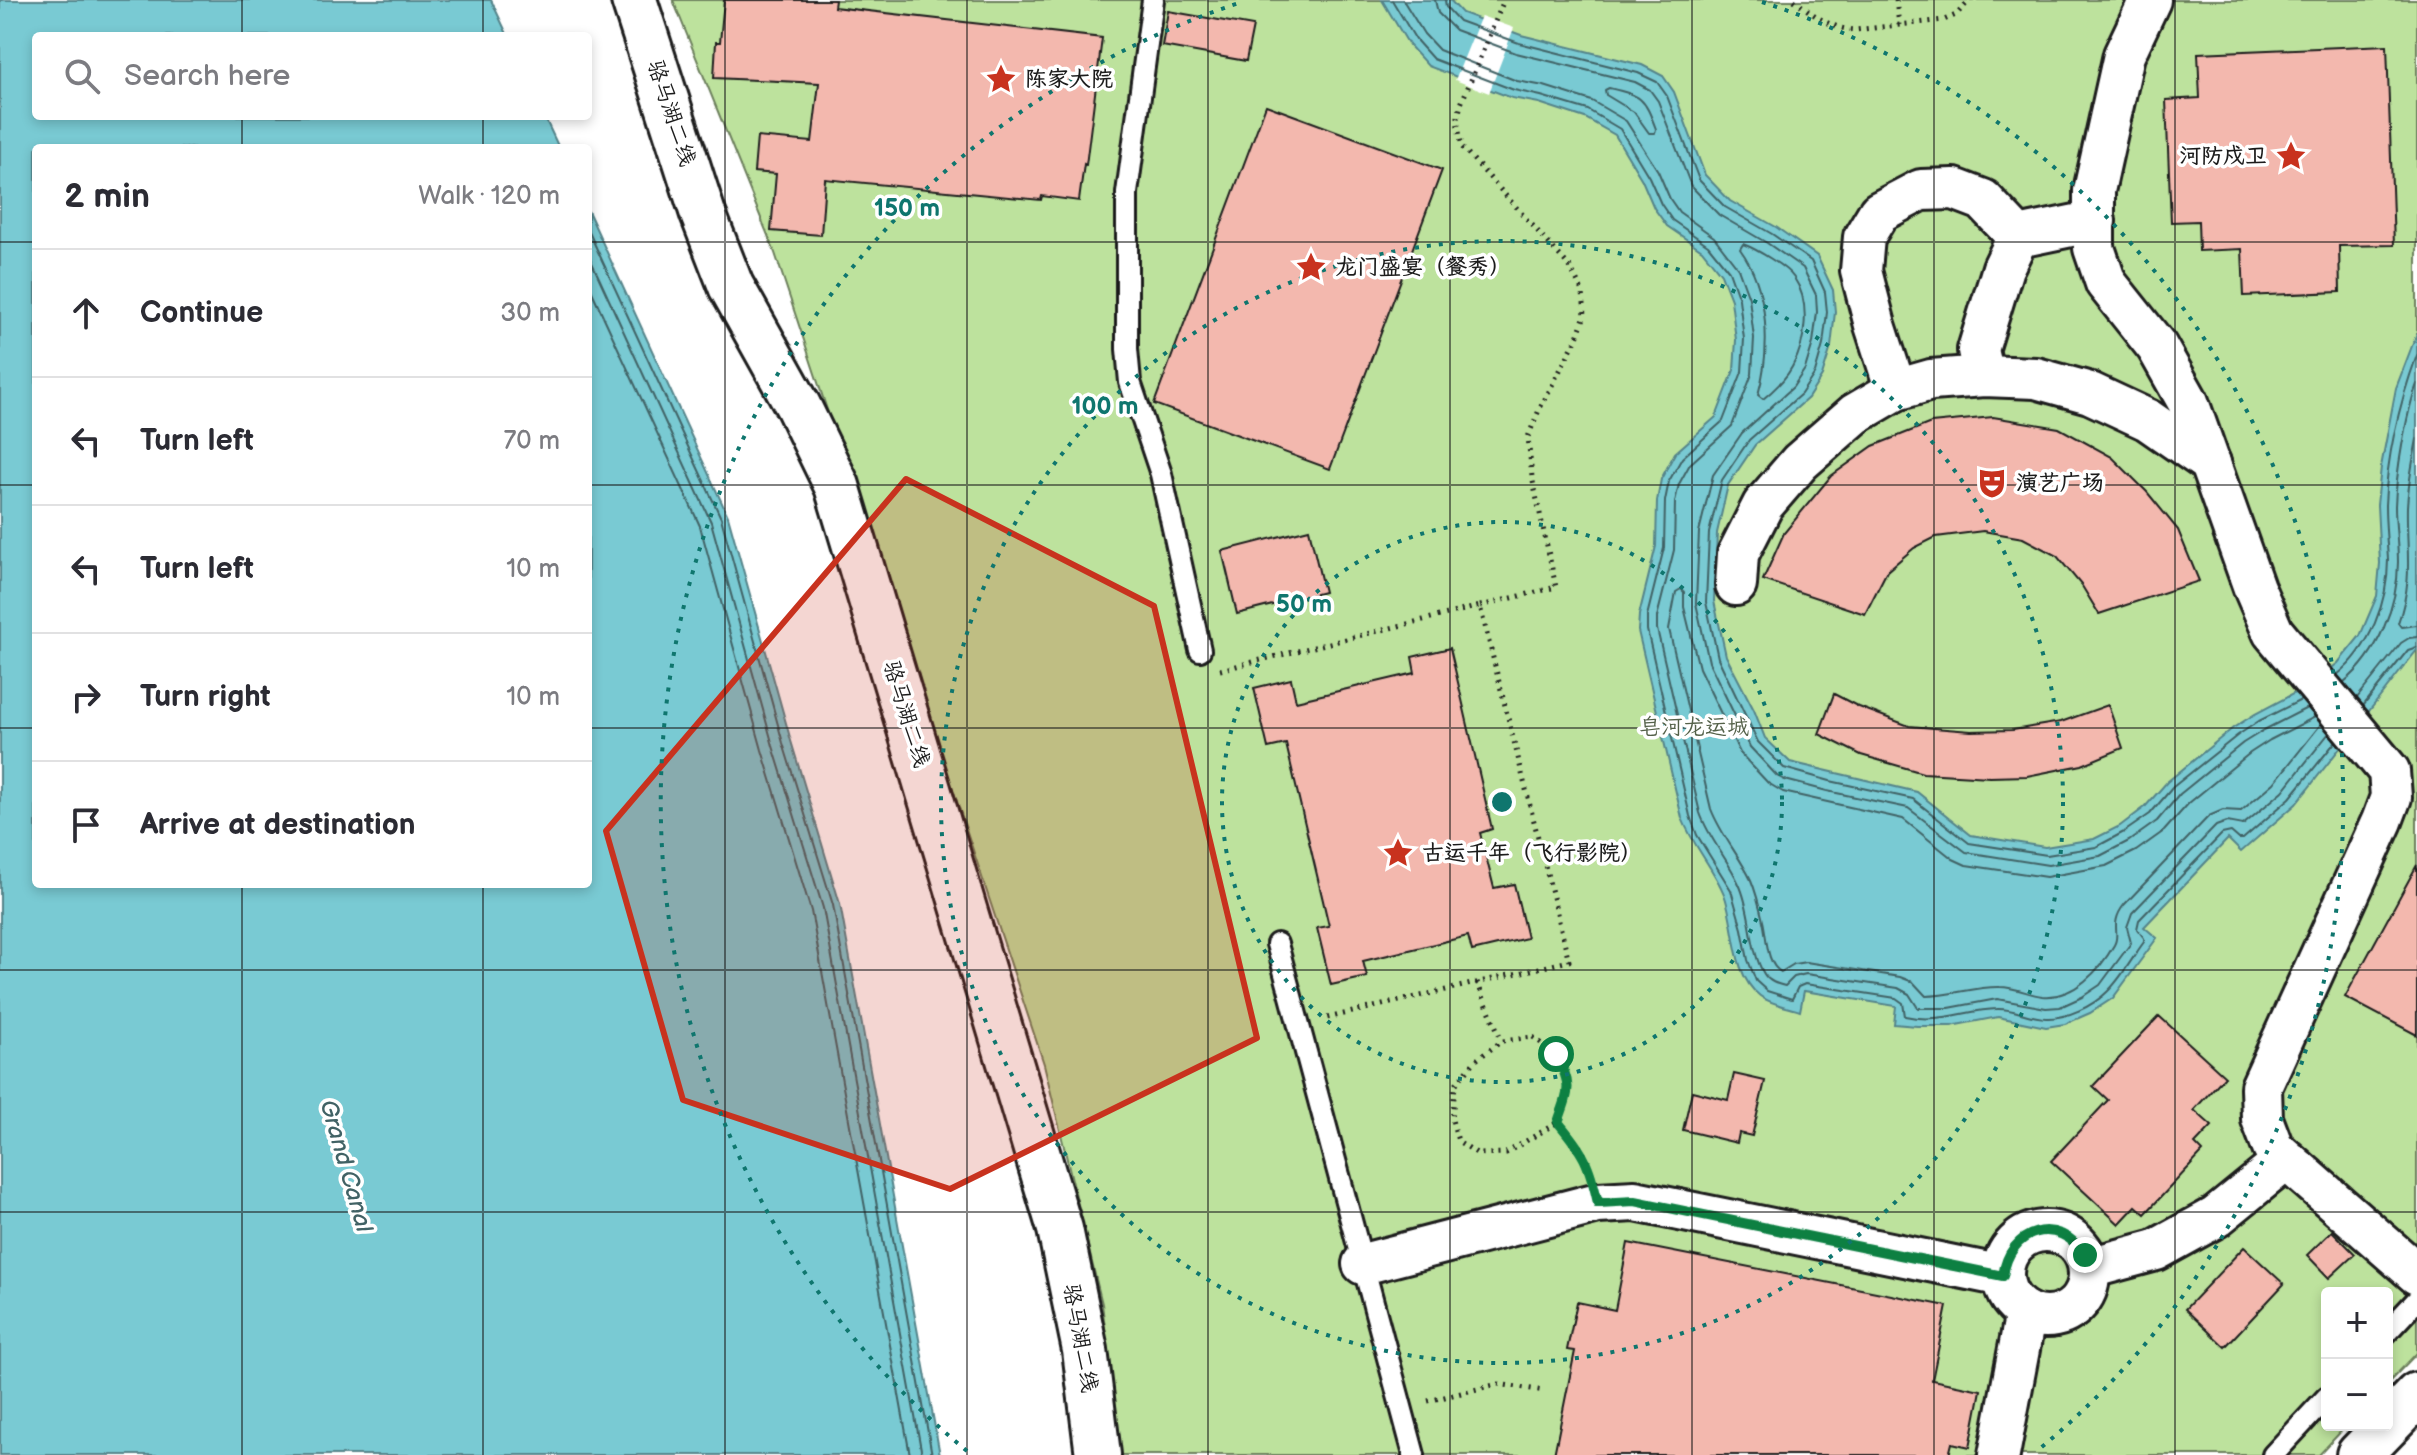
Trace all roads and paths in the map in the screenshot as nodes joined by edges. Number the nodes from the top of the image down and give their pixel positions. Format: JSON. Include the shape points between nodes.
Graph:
{"nodes":[{"id":1,"x":634,"y":0,"type":"edge"},
{"id":2,"x":1153,"y":0,"type":"edge"},
{"id":3,"x":1504,"y":0,"type":"edge"},
{"id":4,"x":1794,"y":0,"type":"edge"},
{"id":5,"x":1896,"y":0,"type":"edge"},
{"id":6,"x":1970,"y":0,"type":"edge"},
{"id":7,"x":2150,"y":0,"type":"edge"},
{"id":8,"x":1899,"y":25,"type":"junction"},
{"id":9,"x":2095,"y":221,"type":"junction"},
{"id":10,"x":2018,"y":237,"type":"junction"},
{"id":11,"x":1984,"y":376,"type":"junction"},
{"id":12,"x":1896,"y":390,"type":"junction"},
{"id":13,"x":2210,"y":463,"type":"junction"},
{"id":14,"x":1736,"y":585,"type":"dead end"},
{"id":15,"x":1480,"y":606,"type":"junction"},
{"id":16,"x":1200,"y":650,"type":"joint"},
{"id":17,"x":1277,"y":944,"type":"dead end"},
{"id":18,"x":1477,"y":982,"type":"junction"},
{"id":19,"x":1298,"y":1025,"type":"junction"},
{"id":20,"x":1502,"y":1041,"type":"junction"},
{"id":21,"x":1558,"y":1122,"type":"junction"},
{"id":22,"x":2286,"y":1160,"type":"junction"},
{"id":23,"x":1598,"y":1203,"type":"junction"},
{"id":24,"x":1363,"y":1264,"type":"junction"},
{"id":25,"x":2089,"y":1268,"type":"junction"},
{"id":26,"x":2417,"y":1274,"type":"edge"},
{"id":27,"x":2003,"y":1276,"type":"junction"},
{"id":28,"x":2417,"y":1300,"type":"edge"},
{"id":29,"x":2026,"y":1312,"type":"junction"},
{"id":30,"x":2393,"y":1326,"type":"edge"},
{"id":31,"x":1545,"y":1391,"type":"dead end"},
{"id":32,"x":2417,"y":1395,"type":"edge"},
{"id":33,"x":2321,"y":1403,"type":"edge"},
{"id":34,"x":1402,"y":1409,"type":"junction"},
{"id":35,"x":1098,"y":1455,"type":"edge"},
{"id":36,"x":1414,"y":1455,"type":"edge"},
{"id":37,"x":1999,"y":1455,"type":"edge"},
{"id":38,"x":2273,"y":1455,"type":"edge"},
{"id":39,"x":2359,"y":1455,"type":"edge"}],
"edges":[{"from":1,"to":35,"type":"street","name":"骆马湖二线","via":[[731,286],[837,486],[1060,1229],[1085,1350]]},
{"from":2,"to":16,"type":"lane","via":[[1127,193],[1127,349],[1130,382],[1161,474]]},
{"from":3,"to":15,"type":"path","via":[[1461,104],[1457,121],[1462,147],[1570,267],[1583,293],[1585,315],[1528,437],[1556,587]]},
{"from":4,"to":8,"type":"path","via":[[1842,30]]},
{"from":5,"to":8,"type":"path"},
{"from":6,"to":8,"type":"path","via":[[1944,20]]},
{"from":7,"to":9,"type":"street","via":[[2124,55],[2094,191]]},
{"from":9,"to":10,"type":"street"},
{"from":9,"to":13,"type":"street","via":[[2094,248],[2106,283],[2157,347],[2188,402]]},
{"from":10,"to":11,"type":"street","via":[[1978,350]]},
{"from":10,"to":12,"type":"street","via":[[1983,200],[1954,189],[1921,190],[1879,212],[1864,237],[1861,271]]},
{"from":11,"to":12,"type":"street","via":[[1931,380]]},
{"from":11,"to":13,"type":"street","via":[[2036,378],[2090,393],[2148,420]]},
{"from":12,"to":14,"type":"street","via":[[1855,414],[1800,462],[1763,505],[1738,554]]},
{"from":13,"to":22,"type":"street","via":[[2273,632],[2389,771],[2391,797],[2382,821],[2261,1087],[2262,1119],[2273,1148]]},
{"from":15,"to":16,"type":"path","via":[[1205,674]]},
{"from":15,"to":18,"type":"path","via":[[1569,961]]},
{"from":17,"to":19,"type":"lane"},
{"from":18,"to":19,"type":"path"},
{"from":18,"to":20,"type":"path"},
{"from":19,"to":24,"type":"lane"},
{"from":20,"to":21,"type":"path","via":[[1533,1037],[1556,1054],[1567,1076],[1568,1094]]},
{"from":20,"to":21,"type":"path","via":[[1455,1085],[1452,1120],[1458,1141],[1478,1154],[1506,1153]]},
{"from":21,"to":23,"type":"path","via":[[1582,1150]]},
{"from":22,"to":25,"type":"street","via":[[2204,1224],[2156,1250]]},
{"from":22,"to":26,"type":"street"},
{"from":23,"to":24,"type":"street"},
{"from":23,"to":27,"type":"street","via":[[1635,1201]]},
{"from":24,"to":34,"type":"lane"},
{"from":25,"to":27,"type":"street","via":[[2085,1255],[2066,1236],[2037,1232],[2012,1248]]},
{"from":25,"to":29,"type":"street","via":[[2085,1294],[2077,1305],[2052,1317]]},
{"from":27,"to":29,"type":"street","via":[[2014,1303]]},
{"from":28,"to":30,"type":"lane"},
{"from":29,"to":37,"type":"street"},
{"from":31,"to":34,"type":"path","via":[[1498,1384]]},
{"from":32,"to":39,"type":"street"},
{"from":33,"to":38,"type":"lane"},
{"from":34,"to":36,"type":"lane"}]}
